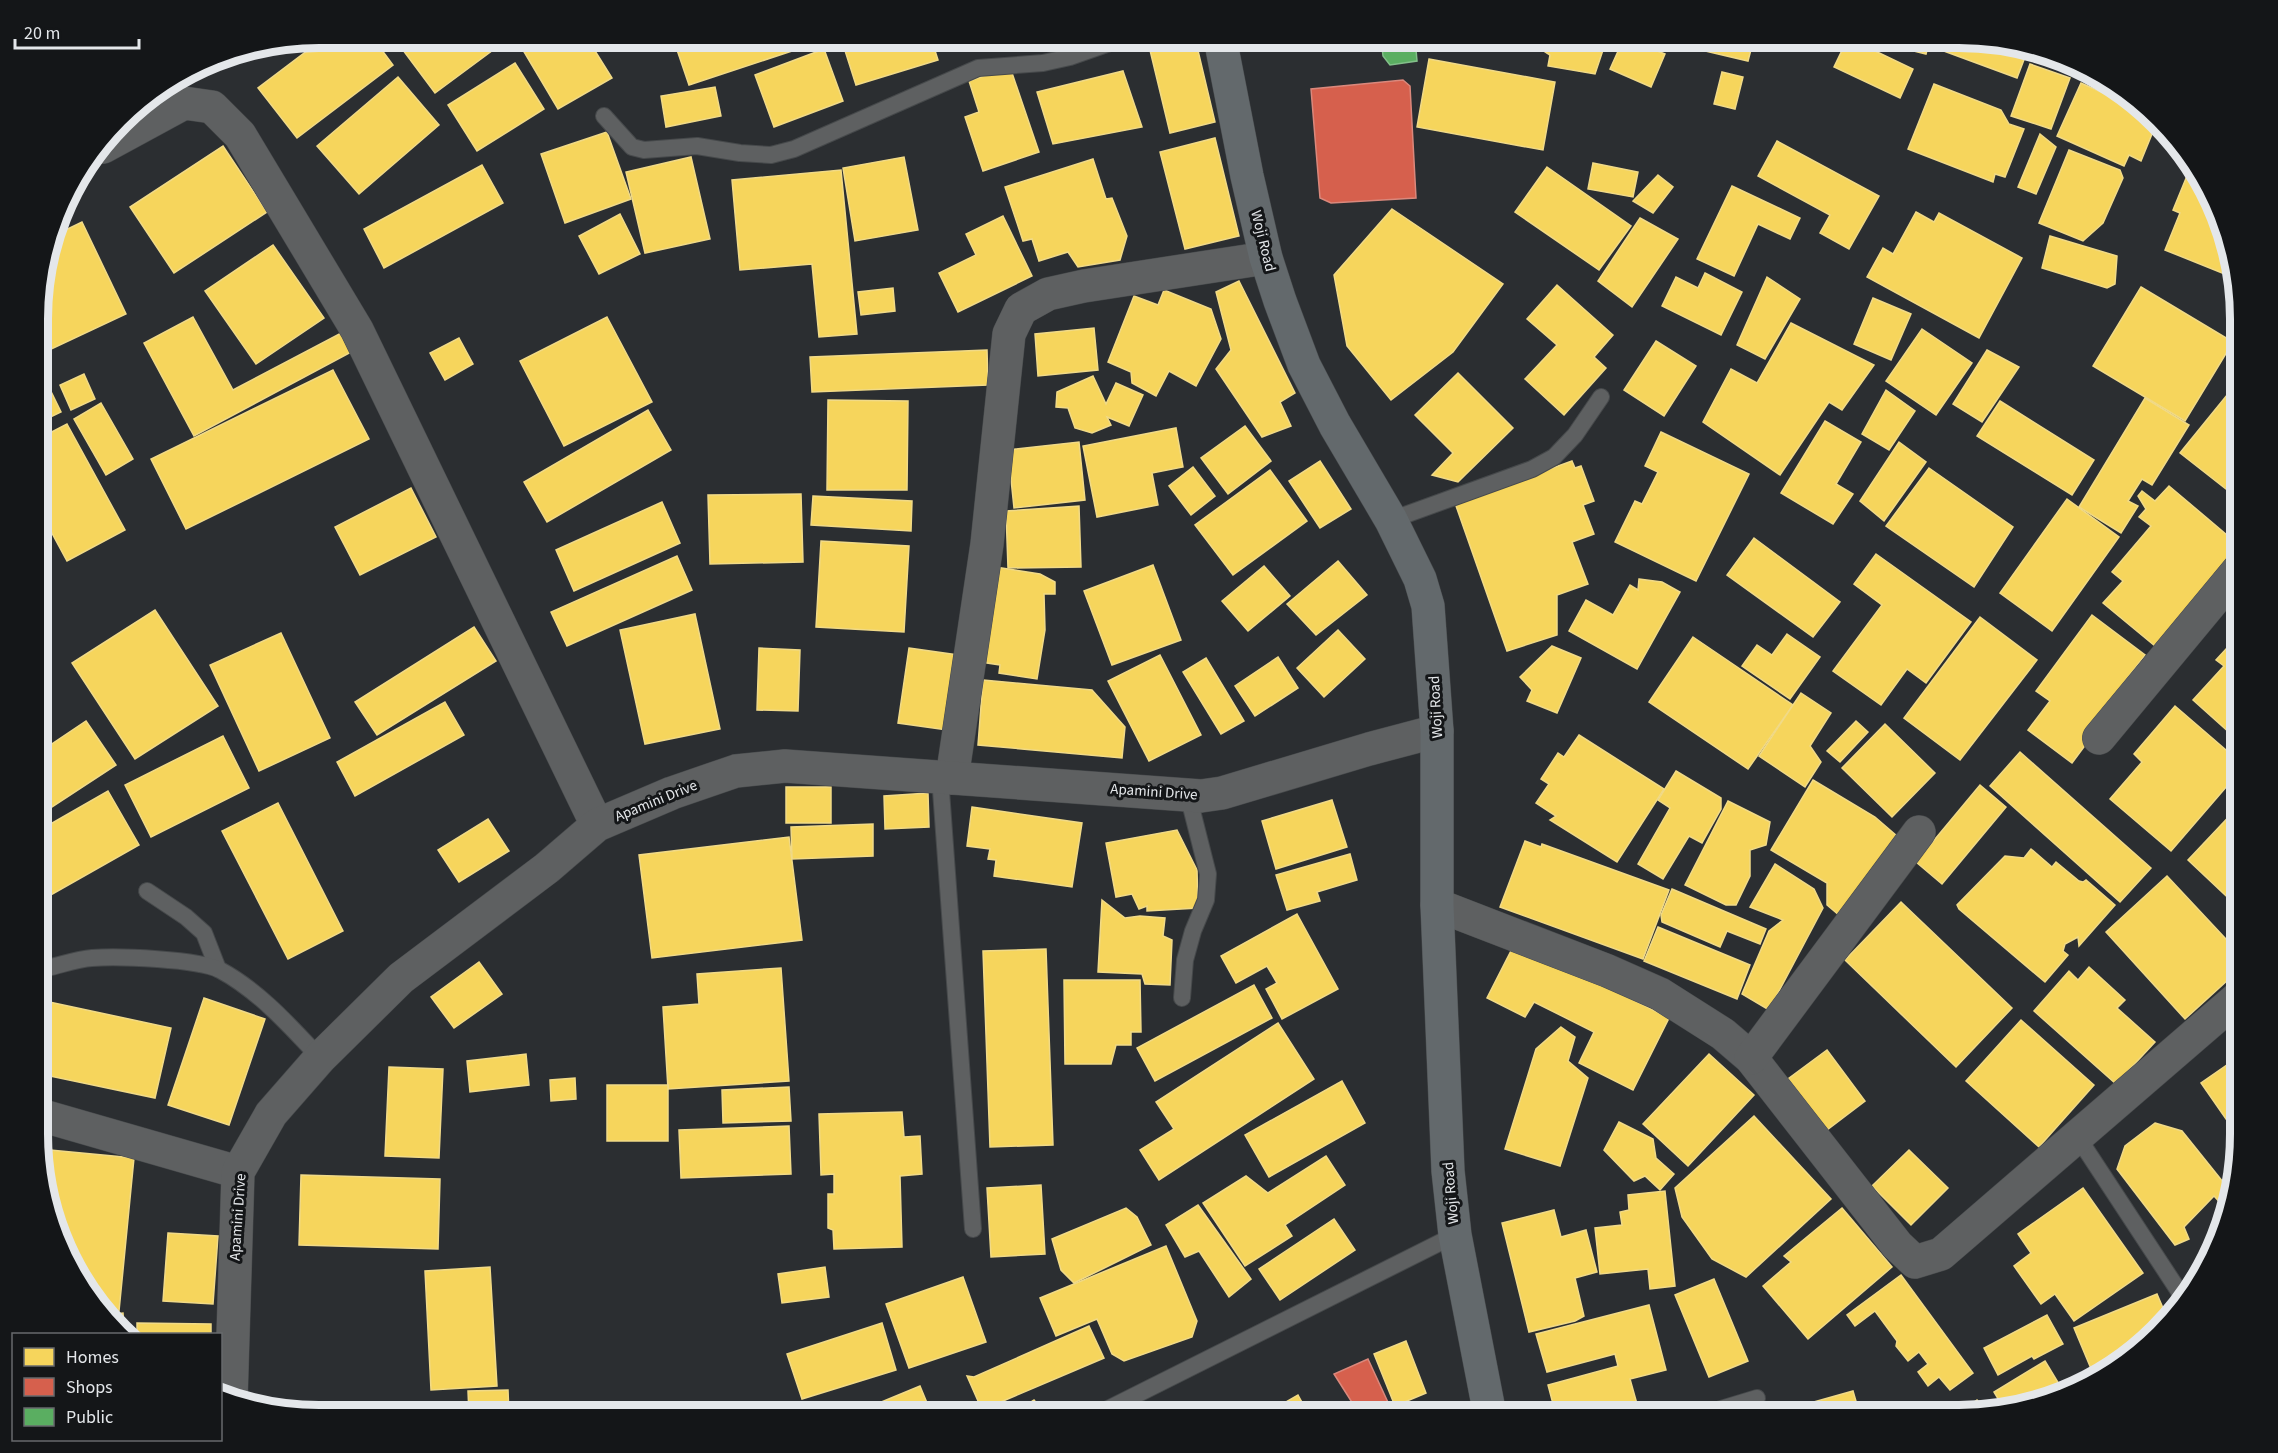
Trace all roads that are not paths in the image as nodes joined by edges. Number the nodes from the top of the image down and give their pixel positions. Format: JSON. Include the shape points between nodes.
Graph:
{"nodes":[{"id":1,"x":1096,"y":48,"type":"edge"},
{"id":2,"x":1222,"y":48,"type":"edge"},
{"id":3,"x":604,"y":116,"type":"dead end"},
{"id":4,"x":114,"y":141,"type":"edge"},
{"id":5,"x":1266,"y":258,"type":"junction"},
{"id":6,"x":1601,"y":397,"type":"dead end"},
{"id":7,"x":1391,"y":520,"type":"junction"},
{"id":8,"x":2230,"y":580,"type":"edge"},
{"id":9,"x":1437,"y":731,"type":"junction"},
{"id":10,"x":2099,"y":738,"type":"dead end"},
{"id":11,"x":946,"y":777,"type":"junction"},
{"id":12,"x":1188,"y":795,"type":"junction"},
{"id":13,"x":597,"y":825,"type":"junction"},
{"id":14,"x":1919,"y":832,"type":"dead end"},
{"id":15,"x":147,"y":891,"type":"dead end"},
{"id":16,"x":1437,"y":905,"type":"junction"},
{"id":17,"x":48,"y":968,"type":"edge"},
{"id":18,"x":218,"y":969,"type":"junction"},
{"id":19,"x":1182,"y":998,"type":"dead end"},
{"id":20,"x":2230,"y":1005,"type":"edge"},
{"id":21,"x":320,"y":1058,"type":"junction"},
{"id":22,"x":1751,"y":1058,"type":"junction"},
{"id":23,"x":48,"y":1117,"type":"edge"},
{"id":24,"x":2077,"y":1136,"type":"junction"},
{"id":25,"x":238,"y":1172,"type":"junction"},
{"id":26,"x":973,"y":1229,"type":"dead end"},
{"id":27,"x":1455,"y":1235,"type":"junction"},
{"id":28,"x":2179,"y":1291,"type":"edge"},
{"id":29,"x":229,"y":1390,"type":"edge"},
{"id":30,"x":1757,"y":1398,"type":"dead end"},
{"id":31,"x":1116,"y":1405,"type":"edge"},
{"id":32,"x":1488,"y":1405,"type":"edge"},
{"id":33,"x":1734,"y":1405,"type":"edge"}],
"edges":[{"from":1,"to":3,"type":"lane","via":[[1043,63],[978,68],[794,149],[771,155],[697,146],[644,150],[632,147]]},
{"from":2,"to":5,"type":"main road","name":"Woji Road"},
{"from":4,"to":13,"type":"street","via":[[184,103],[212,107],[240,135],[357,330]]},
{"from":5,"to":7,"type":"main road","name":"Woji Road","via":[[1304,365]]},
{"from":5,"to":11,"type":"street","via":[[1075,288],[1048,294],[1021,309],[1009,334],[987,544]]},
{"from":6,"to":7,"type":"lane","via":[[1554,457],[1532,469]]},
{"from":7,"to":9,"type":"main road","name":"Woji Road","via":[[1426,593]]},
{"from":8,"to":10,"type":"street"},
{"from":9,"to":12,"type":"street","name":"Apamini Drive","via":[[1222,793]]},
{"from":9,"to":16,"type":"main road","name":"Woji Road"},
{"from":11,"to":12,"type":"street","name":"Apamini Drive"},
{"from":11,"to":13,"type":"street","name":"Apamini Drive","via":[[785,766],[736,771]]},
{"from":11,"to":26,"type":"lane"},
{"from":12,"to":19,"type":"lane","via":[[1208,874],[1206,900],[1185,960]]},
{"from":13,"to":21,"type":"street","name":"Apamini Drive","via":[[547,868],[401,978]]},
{"from":14,"to":22,"type":"street"},
{"from":15,"to":18,"type":"lane","via":[[204,933]]},
{"from":16,"to":22,"type":"street","via":[[1660,994],[1723,1034]]},
{"from":16,"to":27,"type":"main road","name":"Woji Road","via":[[1448,1171]]},
{"from":17,"to":18,"type":"lane","via":[[91,958],[180,960]]},
{"from":18,"to":21,"type":"lane","via":[[248,988]]},
{"from":20,"to":24,"type":"street"},
{"from":21,"to":25,"type":"street","name":"Apamini Drive","via":[[271,1114]]},
{"from":22,"to":24,"type":"street","via":[[1897,1245],[1915,1262],[1941,1254]]},
{"from":23,"to":25,"type":"street"},
{"from":24,"to":28,"type":"lane"},
{"from":25,"to":29,"type":"street","name":"Apamini Drive"},
{"from":27,"to":31,"type":"lane"},
{"from":27,"to":32,"type":"main road","name":"Woji Road"},
{"from":30,"to":33,"type":"lane"}]}
